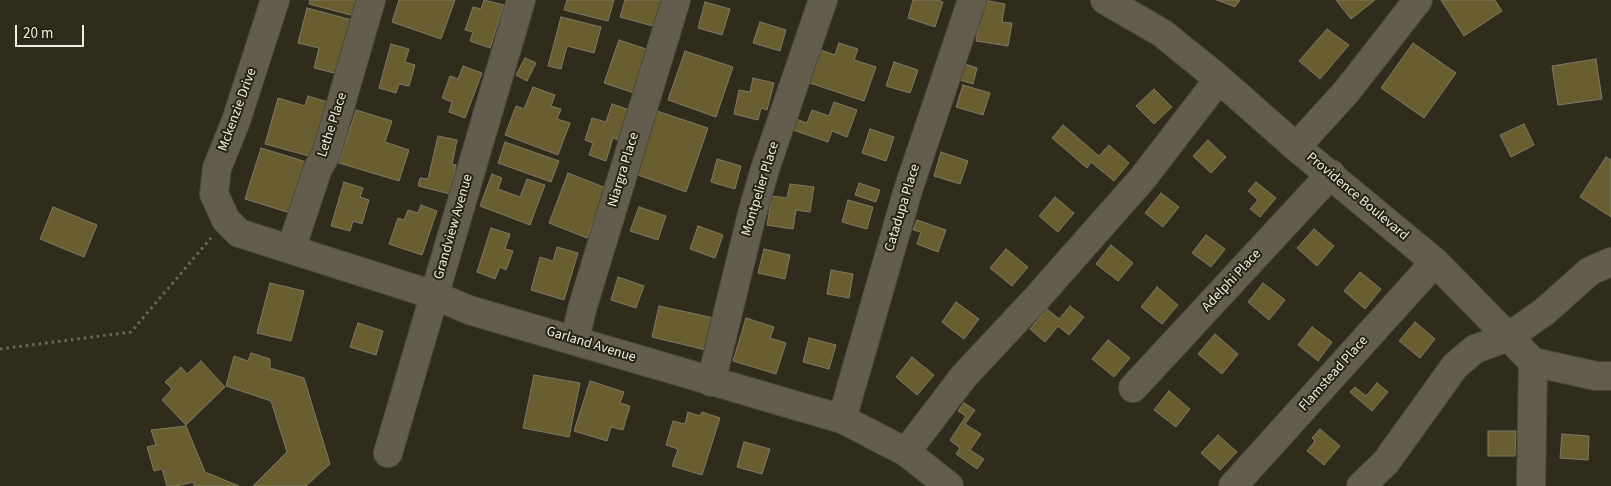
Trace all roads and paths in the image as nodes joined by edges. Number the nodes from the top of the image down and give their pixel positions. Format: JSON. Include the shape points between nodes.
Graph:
{"nodes":[{"id":1,"x":275,"y":0,"type":"edge"},
{"id":2,"x":372,"y":0,"type":"edge"},
{"id":3,"x":521,"y":0,"type":"edge"},
{"id":4,"x":676,"y":0,"type":"edge"},
{"id":5,"x":823,"y":0,"type":"edge"},
{"id":6,"x":972,"y":0,"type":"edge"},
{"id":7,"x":1106,"y":0,"type":"edge"},
{"id":8,"x":1418,"y":0,"type":"edge"},
{"id":9,"x":1219,"y":79,"type":"junction"},
{"id":10,"x":1296,"y":147,"type":"junction"},
{"id":11,"x":1331,"y":174,"type":"junction"},
{"id":12,"x":226,"y":220,"type":"junction"},
{"id":13,"x":291,"y":249,"type":"junction"},
{"id":14,"x":1435,"y":262,"type":"junction"},
{"id":15,"x":1611,"y":262,"type":"edge"},
{"id":16,"x":434,"y":295,"type":"junction"},
{"id":17,"x":1508,"y":337,"type":"junction"},
{"id":18,"x":575,"y":340,"type":"junction"},
{"id":19,"x":0,"y":348,"type":"edge"},
{"id":20,"x":1533,"y":362,"type":"junction"},
{"id":21,"x":1611,"y":376,"type":"edge"},
{"id":22,"x":711,"y":382,"type":"junction"},
{"id":23,"x":1133,"y":388,"type":"dead end"},
{"id":24,"x":842,"y":419,"type":"junction"},
{"id":25,"x":906,"y":452,"type":"junction"},
{"id":26,"x":388,"y":453,"type":"dead end"},
{"id":27,"x":1384,"y":474,"type":"edge"},
{"id":28,"x":949,"y":486,"type":"edge"},
{"id":29,"x":1233,"y":486,"type":"edge"},
{"id":30,"x":1361,"y":486,"type":"edge"},
{"id":31,"x":1531,"y":486,"type":"edge"}],
"edges":[{"from":1,"to":12,"type":"street","name":"Mckenzie Drive","via":[[236,121],[217,168],[214,194]]},
{"from":2,"to":13,"type":"street","name":"Lethe Place","via":[[326,155],[318,168]]},
{"from":3,"to":16,"type":"street","name":"Grandview Avenue"},
{"from":4,"to":18,"type":"street","name":"Niargra Place"},
{"from":5,"to":22,"type":"street","name":"Montpelier Place","via":[[752,214]]},
{"from":6,"to":24,"type":"street","name":"Catadupa Place","via":[[908,190]]},
{"from":7,"to":9,"type":"street","name":"Providence Boulevard","via":[[1162,33]]},
{"from":8,"to":10,"type":"street","via":[[1347,91]]},
{"from":9,"to":10,"type":"street","name":"Providence Boulevard"},
{"from":9,"to":25,"type":"street","via":[[1142,179],[964,376]]},
{"from":10,"to":11,"type":"street","name":"Providence Boulevard"},
{"from":11,"to":14,"type":"street","name":"Providence Boulevard"},
{"from":11,"to":23,"type":"street","name":"Adelphi Place"},
{"from":12,"to":13,"type":"street","name":"Garland Avenue","via":[[239,233]]},
{"from":12,"to":19,"type":"path","via":[[131,332]]},
{"from":13,"to":16,"type":"street","name":"Garland Avenue"},
{"from":14,"to":17,"type":"street","name":"Providence Boulevard"},
{"from":14,"to":29,"type":"street","name":"Flamstead Place"},
{"from":15,"to":17,"type":"street","via":[[1590,271],[1544,312]]},
{"from":16,"to":18,"type":"street","name":"Garland Avenue","via":[[469,310]]},
{"from":16,"to":26,"type":"street","name":"Grandview Avenue"},
{"from":17,"to":20,"type":"street","name":"Providence Boulevard"},
{"from":17,"to":27,"type":"street","via":[[1475,349],[1455,366]]},
{"from":18,"to":22,"type":"street","name":"Garland Avenue"},
{"from":20,"to":21,"type":"street","via":[[1596,376]]},
{"from":20,"to":31,"type":"street"},
{"from":22,"to":24,"type":"street","name":"Garland Avenue"},
{"from":24,"to":25,"type":"street","name":"Garland Avenue"},
{"from":25,"to":28,"type":"street","name":"Garland Avenue"},
{"from":27,"to":30,"type":"street"}]}
